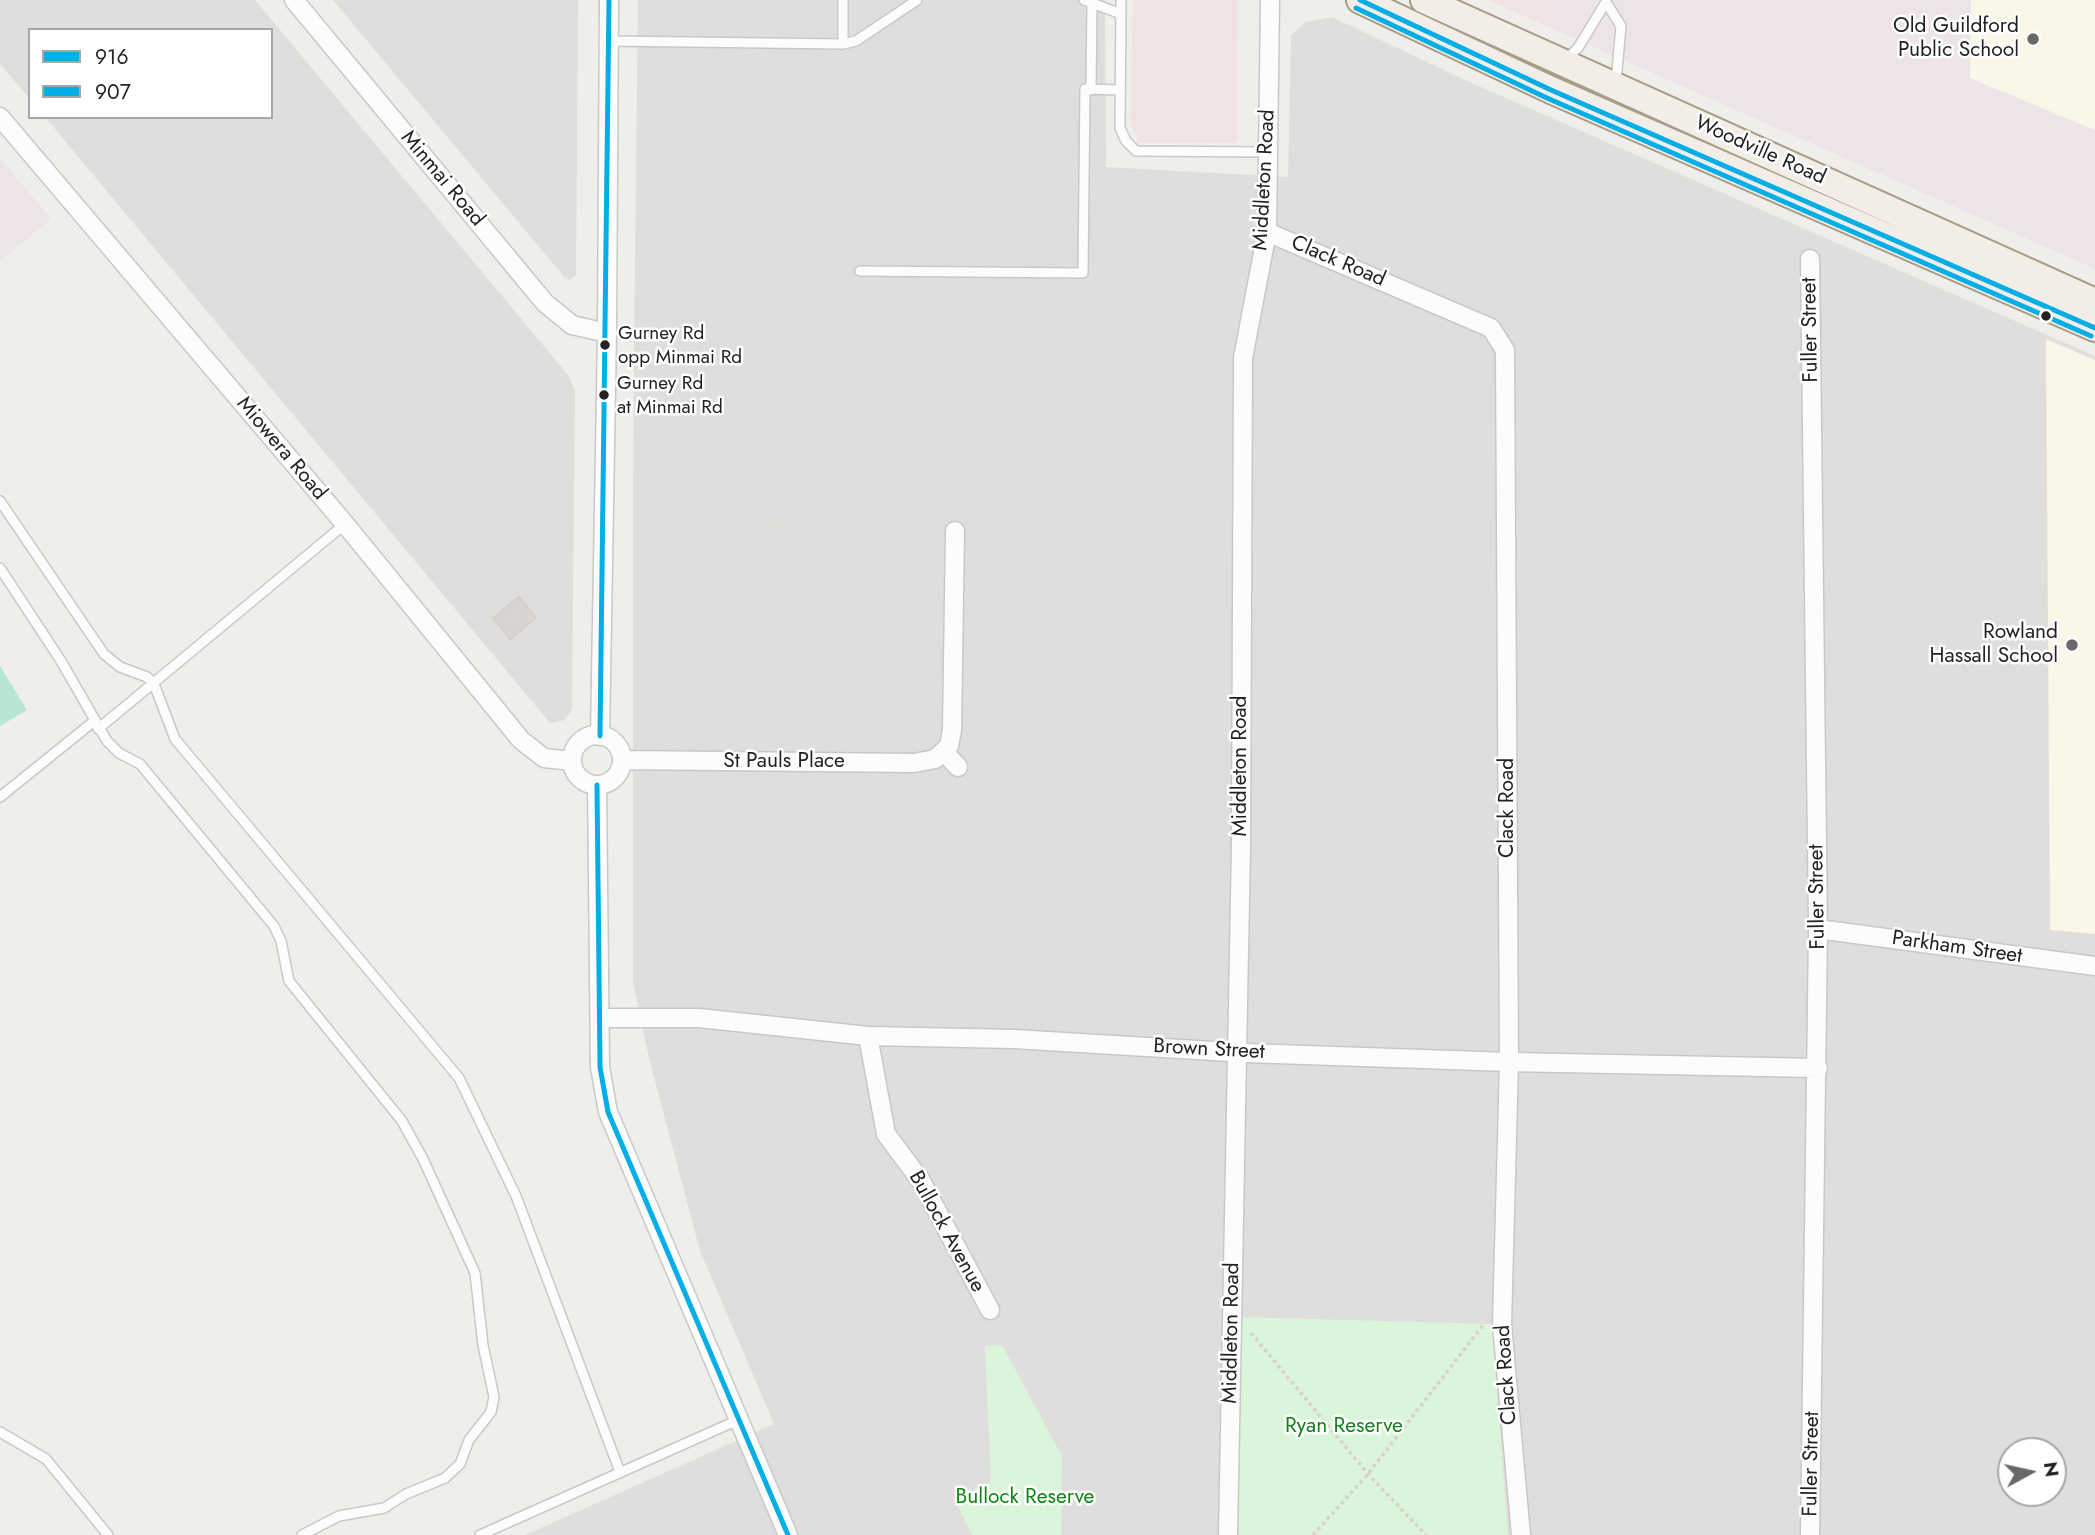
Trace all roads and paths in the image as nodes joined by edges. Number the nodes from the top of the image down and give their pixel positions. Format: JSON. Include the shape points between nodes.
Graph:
{"nodes":[{"id":1,"x":294,"y":0,"type":"edge"},
{"id":2,"x":609,"y":0,"type":"edge"},
{"id":3,"x":843,"y":0,"type":"edge"},
{"id":4,"x":918,"y":0,"type":"edge"},
{"id":5,"x":1121,"y":0,"type":"edge"},
{"id":6,"x":1270,"y":0,"type":"edge"},
{"id":7,"x":1360,"y":0,"type":"edge"},
{"id":8,"x":1424,"y":0,"type":"edge"},
{"id":9,"x":1088,"y":1,"type":"edge"},
{"id":10,"x":1121,"y":14,"type":"junction"},
{"id":11,"x":609,"y":41,"type":"junction"},
{"id":12,"x":843,"y":44,"type":"junction"},
{"id":13,"x":1562,"y":62,"type":"junction"},
{"id":14,"x":1615,"y":86,"type":"junction"},
{"id":15,"x":1091,"y":90,"type":"junction"},
{"id":16,"x":1120,"y":90,"type":"junction"},
{"id":17,"x":0,"y":117,"type":"edge"},
{"id":18,"x":1268,"y":152,"type":"junction"},
{"id":19,"x":1267,"y":232,"type":"junction"},
{"id":20,"x":1810,"y":259,"type":"dead end"},
{"id":21,"x":860,"y":271,"type":"dead end"},
{"id":22,"x":2095,"y":302,"type":"edge"},
{"id":23,"x":2095,"y":328,"type":"edge"},
{"id":24,"x":607,"y":333,"type":"junction"},
{"id":25,"x":0,"y":501,"type":"edge"},
{"id":26,"x":345,"y":524,"type":"junction"},
{"id":27,"x":955,"y":531,"type":"dead end"},
{"id":28,"x":0,"y":568,"type":"edge"},
{"id":29,"x":154,"y":684,"type":"junction"},
{"id":30,"x":96,"y":725,"type":"junction"},
{"id":31,"x":600,"y":736,"type":"junction"},
{"id":32,"x":944,"y":752,"type":"junction"},
{"id":33,"x":622,"y":760,"type":"junction"},
{"id":34,"x":572,"y":761,"type":"junction"},
{"id":35,"x":958,"y":767,"type":"dead end"},
{"id":36,"x":597,"y":785,"type":"junction"},
{"id":37,"x":0,"y":797,"type":"edge"},
{"id":38,"x":1818,"y":929,"type":"junction"},
{"id":39,"x":2095,"y":966,"type":"edge"},
{"id":40,"x":600,"y":1018,"type":"junction"},
{"id":41,"x":868,"y":1036,"type":"junction"},
{"id":42,"x":1237,"y":1052,"type":"junction"},
{"id":43,"x":1509,"y":1062,"type":"junction"},
{"id":44,"x":1818,"y":1068,"type":"junction"},
{"id":45,"x":1503,"y":1301,"type":"junction"},
{"id":46,"x":990,"y":1310,"type":"dead end"},
{"id":47,"x":1233,"y":1311,"type":"junction"},
{"id":48,"x":738,"y":1420,"type":"junction"},
{"id":49,"x":0,"y":1433,"type":"edge"},
{"id":50,"x":621,"y":1472,"type":"junction"},
{"id":51,"x":1368,"y":1474,"type":"junction"},
{"id":52,"x":108,"y":1535,"type":"edge"},
{"id":53,"x":302,"y":1535,"type":"edge"},
{"id":54,"x":480,"y":1535,"type":"edge"},
{"id":55,"x":788,"y":1535,"type":"edge"},
{"id":56,"x":1228,"y":1535,"type":"edge"},
{"id":57,"x":1313,"y":1535,"type":"edge"},
{"id":58,"x":1426,"y":1535,"type":"edge"},
{"id":59,"x":1521,"y":1535,"type":"edge"},
{"id":60,"x":1810,"y":1535,"type":"edge"}],
"edges":[{"from":1,"to":24,"type":"street","name":"Minmai Road","via":[[545,303],[572,325]]},
{"from":2,"to":11,"type":"street"},
{"from":3,"to":12,"type":"lane"},
{"from":4,"to":12,"type":"lane","via":[[856,41]]},
{"from":5,"to":10,"type":"lane"},
{"from":6,"to":18,"type":"street","name":"Middleton Road"},
{"from":7,"to":23,"type":"main road","name":"Woodville Road","via":[[1564,96]]},
{"from":8,"to":13,"type":"main road","name":"Woodville Road"},
{"from":9,"to":10,"type":"lane"},
{"from":9,"to":15,"type":"lane"},
{"from":10,"to":16,"type":"lane"},
{"from":11,"to":12,"type":"lane"},
{"from":11,"to":24,"type":"street"},
{"from":13,"to":14,"type":"main road","name":"Woodville Road"},
{"from":13,"to":14,"type":"lane","via":[[1578,48],[1606,2],[1621,26]]},
{"from":14,"to":22,"type":"main road","name":"Woodville Road"},
{"from":15,"to":16,"type":"lane"},
{"from":15,"to":21,"type":"lane","via":[[1086,89],[1083,273]]},
{"from":16,"to":18,"type":"lane","via":[[1120,128],[1136,151]]},
{"from":17,"to":26,"type":"street","name":"Miowera Road"},
{"from":18,"to":19,"type":"street","name":"Middleton Road"},
{"from":19,"to":42,"type":"street","name":"Middleton Road","via":[[1243,358]]},
{"from":19,"to":43,"type":"street","name":"Clack Road","via":[[1491,328],[1505,349]]},
{"from":20,"to":38,"type":"street","name":"Fuller Street"},
{"from":24,"to":31,"type":"street"},
{"from":25,"to":29,"type":"lane","via":[[104,654]]},
{"from":26,"to":29,"type":"lane"},
{"from":26,"to":34,"type":"street","name":"Miowera Road","via":[[520,740],[544,758]]},
{"from":27,"to":32,"type":"street","via":[[952,730]]},
{"from":28,"to":30,"type":"lane","via":[[61,661]]},
{"from":29,"to":30,"type":"lane"},
{"from":29,"to":50,"type":"lane","via":[[175,739],[466,1088],[516,1196]]},
{"from":30,"to":37,"type":"lane"},
{"from":30,"to":53,"type":"lane","via":[[119,753],[139,764],[274,926],[289,981],[393,1108],[415,1144],[478,1284],[494,1406],[469,1440],[460,1464],[445,1478],[384,1508],[339,1516]]},
{"from":31,"to":33,"type":"street","via":[[613,741]]},
{"from":31,"to":34,"type":"street","via":[[584,739]]},
{"from":32,"to":33,"type":"street","name":"St Pauls Place","via":[[914,763]]},
{"from":32,"to":35,"type":"street"},
{"from":33,"to":36,"type":"street","via":[[612,780]]},
{"from":34,"to":36,"type":"street","via":[[583,781]]},
{"from":36,"to":40,"type":"street"},
{"from":38,"to":39,"type":"street","name":"Parkham Street"},
{"from":38,"to":44,"type":"street","name":"Fuller Street"},
{"from":40,"to":41,"type":"street","name":"Brown Street","via":[[699,1018]]},
{"from":40,"to":48,"type":"street","via":[[600,1067],[608,1112]]},
{"from":41,"to":42,"type":"street","name":"Brown Street"},
{"from":41,"to":46,"type":"street","name":"Bullock Avenue","via":[[886,1134],[921,1181]]},
{"from":42,"to":43,"type":"street","name":"Brown Street"},
{"from":42,"to":47,"type":"street","name":"Middleton Road"},
{"from":43,"to":44,"type":"street","name":"Brown Street"},
{"from":43,"to":45,"type":"street","name":"Clack Road"},
{"from":44,"to":60,"type":"street","name":"Fuller Street"},
{"from":45,"to":51,"type":"path"},
{"from":45,"to":59,"type":"street","name":"Clack Road"},
{"from":47,"to":51,"type":"path"},
{"from":47,"to":56,"type":"street","name":"Middleton Road"},
{"from":48,"to":50,"type":"lane"},
{"from":48,"to":55,"type":"street"},
{"from":49,"to":52,"type":"lane","via":[[46,1460]]},
{"from":50,"to":54,"type":"lane"},
{"from":51,"to":57,"type":"path"},
{"from":51,"to":58,"type":"path"}]}
